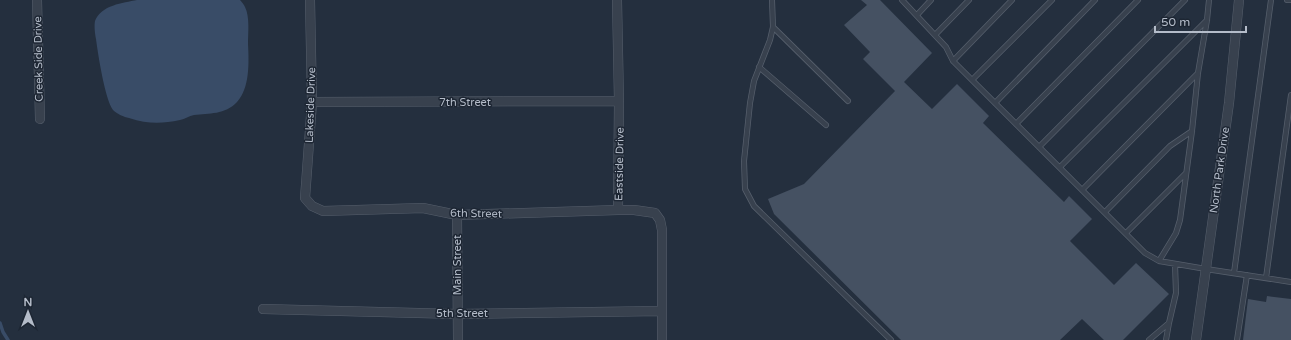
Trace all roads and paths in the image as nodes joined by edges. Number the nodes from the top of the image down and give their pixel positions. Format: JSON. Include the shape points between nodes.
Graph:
{"nodes":[{"id":1,"x":37,"y":0,"type":"edge"},
{"id":2,"x":310,"y":0,"type":"edge"},
{"id":3,"x":617,"y":0,"type":"edge"},
{"id":4,"x":772,"y":0,"type":"edge"},
{"id":5,"x":902,"y":0,"type":"edge"},
{"id":6,"x":931,"y":0,"type":"edge"},
{"id":7,"x":969,"y":0,"type":"edge"},
{"id":8,"x":1012,"y":0,"type":"edge"},
{"id":9,"x":1052,"y":0,"type":"edge"},
{"id":10,"x":1095,"y":0,"type":"edge"},
{"id":11,"x":1138,"y":0,"type":"edge"},
{"id":12,"x":1185,"y":0,"type":"edge"},
{"id":13,"x":1209,"y":0,"type":"edge"},
{"id":14,"x":1239,"y":0,"type":"edge"},
{"id":15,"x":1271,"y":0,"type":"edge"},
{"id":16,"x":1287,"y":0,"type":"edge"},
{"id":17,"x":1291,"y":0,"type":"edge"},
{"id":18,"x":917,"y":15,"type":"junction"},
{"id":19,"x":1207,"y":20,"type":"junction"},
{"id":20,"x":773,"y":27,"type":"junction"},
{"id":21,"x":935,"y":35,"type":"junction"},
{"id":22,"x":953,"y":61,"type":"junction"},
{"id":23,"x":759,"y":67,"type":"junction"},
{"id":24,"x":1198,"y":74,"type":"junction"},
{"id":25,"x":972,"y":80,"type":"junction"},
{"id":26,"x":1291,"y":95,"type":"edge"},
{"id":27,"x":619,"y":101,"type":"junction"},
{"id":28,"x":848,"y":101,"type":"dead end"},
{"id":29,"x":312,"y":102,"type":"junction"},
{"id":30,"x":995,"y":103,"type":"junction"},
{"id":31,"x":40,"y":118,"type":"dead end"},
{"id":32,"x":1016,"y":124,"type":"junction"},
{"id":33,"x":826,"y":125,"type":"dead end"},
{"id":34,"x":1192,"y":131,"type":"junction"},
{"id":35,"x":1039,"y":146,"type":"junction"},
{"id":36,"x":1060,"y":167,"type":"junction"},
{"id":37,"x":1187,"y":173,"type":"junction"},
{"id":38,"x":1082,"y":190,"type":"junction"},
{"id":39,"x":312,"y":206,"type":"joint"},
{"id":40,"x":618,"y":210,"type":"junction"},
{"id":41,"x":1104,"y":212,"type":"junction"},
{"id":42,"x":457,"y":214,"type":"junction"},
{"id":43,"x":1126,"y":233,"type":"junction"},
{"id":44,"x":1159,"y":261,"type":"junction"},
{"id":45,"x":1175,"y":264,"type":"junction"},
{"id":46,"x":1206,"y":269,"type":"junction"},
{"id":47,"x":1234,"y":273,"type":"junction"},
{"id":48,"x":1247,"y":275,"type":"junction"},
{"id":49,"x":1266,"y":278,"type":"junction"},
{"id":50,"x":1291,"y":282,"type":"edge"},
{"id":51,"x":263,"y":309,"type":"dead end"},
{"id":52,"x":662,"y":311,"type":"junction"},
{"id":53,"x":457,"y":314,"type":"junction"},
{"id":54,"x":1169,"y":323,"type":"junction"},
{"id":55,"x":458,"y":340,"type":"edge"},
{"id":56,"x":662,"y":340,"type":"edge"},
{"id":57,"x":891,"y":340,"type":"edge"},
{"id":58,"x":1149,"y":340,"type":"edge"},
{"id":59,"x":1166,"y":340,"type":"edge"},
{"id":60,"x":1196,"y":340,"type":"edge"},
{"id":61,"x":1237,"y":340,"type":"edge"}],
"edges":[{"from":1,"to":31,"type":"street","name":"Creek Side Drive"},
{"from":2,"to":29,"type":"street","name":"Lakeside Drive"},
{"from":3,"to":27,"type":"street","name":"Eastside Drive"},
{"from":4,"to":20,"type":"lane"},
{"from":5,"to":18,"type":"lane"},
{"from":6,"to":18,"type":"lane"},
{"from":7,"to":21,"type":"lane"},
{"from":8,"to":22,"type":"lane"},
{"from":9,"to":25,"type":"lane"},
{"from":10,"to":30,"type":"lane"},
{"from":11,"to":32,"type":"lane"},
{"from":12,"to":35,"type":"lane"},
{"from":13,"to":19,"type":"lane"},
{"from":14,"to":46,"type":"street","name":"North Park Drive","via":[[1229,104]]},
{"from":15,"to":47,"type":"lane"},
{"from":16,"to":17,"type":"lane"},
{"from":18,"to":21,"type":"lane"},
{"from":19,"to":24,"type":"lane"},
{"from":19,"to":36,"type":"lane"},
{"from":20,"to":23,"type":"lane"},
{"from":20,"to":28,"type":"lane"},
{"from":21,"to":22,"type":"lane","via":[[946,47]]},
{"from":22,"to":25,"type":"lane"},
{"from":23,"to":33,"type":"lane"},
{"from":23,"to":57,"type":"lane","via":[[750,103],[744,161],[745,189],[754,206]]},
{"from":24,"to":34,"type":"lane"},
{"from":24,"to":38,"type":"lane"},
{"from":25,"to":30,"type":"lane"},
{"from":26,"to":49,"type":"lane"},
{"from":27,"to":29,"type":"street","name":"7th Street"},
{"from":27,"to":40,"type":"street","name":"Eastside Drive"},
{"from":29,"to":39,"type":"street","name":"Lakeside Drive","via":[[305,198]]},
{"from":30,"to":32,"type":"lane"},
{"from":32,"to":35,"type":"lane"},
{"from":34,"to":37,"type":"lane"},
{"from":34,"to":41,"type":"lane","via":[[1170,146]]},
{"from":35,"to":36,"type":"lane"},
{"from":36,"to":38,"type":"lane"},
{"from":37,"to":43,"type":"lane"},
{"from":37,"to":44,"type":"lane","via":[[1176,233]]},
{"from":38,"to":41,"type":"lane"},
{"from":39,"to":42,"type":"street","name":"6th Street","via":[[323,211],[423,208]]},
{"from":40,"to":42,"type":"street","name":"6th Street"},
{"from":40,"to":52,"type":"street","name":"Eastside Drive","via":[[654,213],[660,220]]},
{"from":41,"to":43,"type":"lane"},
{"from":42,"to":53,"type":"street","name":"Main Street"},
{"from":43,"to":44,"type":"lane","via":[[1145,253]]},
{"from":44,"to":45,"type":"lane"},
{"from":45,"to":46,"type":"lane"},
{"from":45,"to":54,"type":"lane","via":[[1176,293]]},
{"from":46,"to":47,"type":"lane"},
{"from":46,"to":60,"type":"street","name":"North Park Drive"},
{"from":47,"to":48,"type":"lane"},
{"from":48,"to":49,"type":"lane"},
{"from":48,"to":61,"type":"lane"},
{"from":49,"to":50,"type":"lane"},
{"from":51,"to":53,"type":"street","name":"5th Street"},
{"from":52,"to":53,"type":"street","name":"5th Street"},
{"from":52,"to":56,"type":"street","name":"Eastside Drive"},
{"from":53,"to":55,"type":"street","name":"Main Street"},
{"from":54,"to":58,"type":"lane"},
{"from":54,"to":59,"type":"lane"}]}
